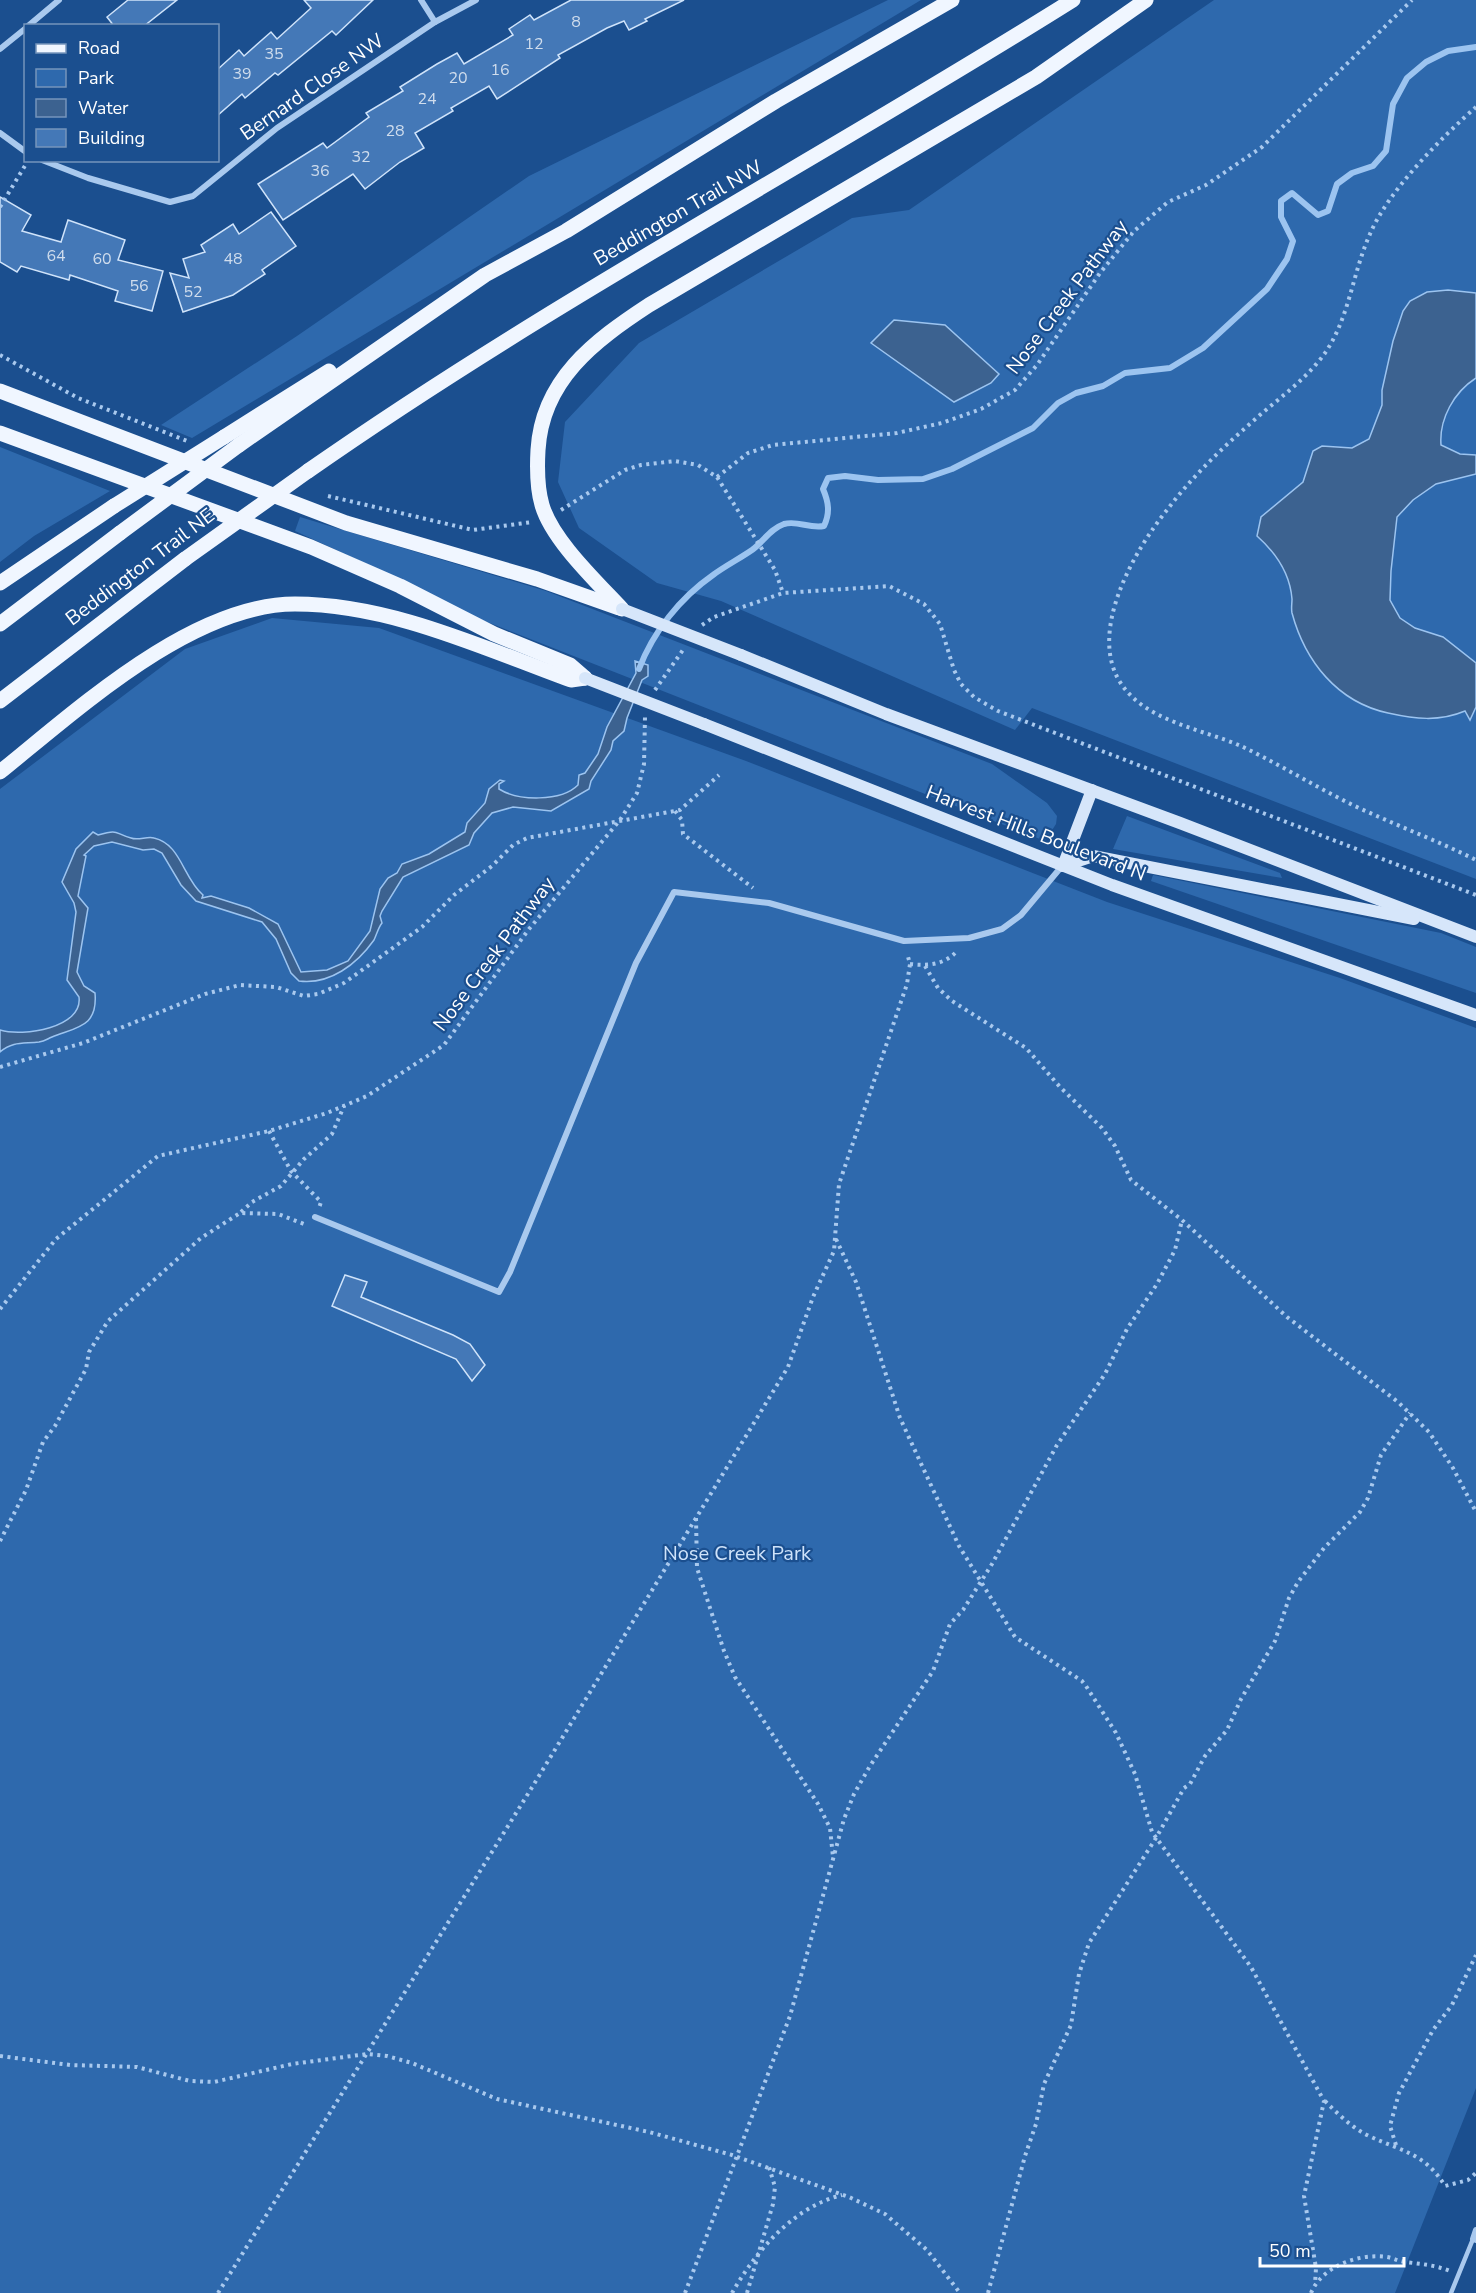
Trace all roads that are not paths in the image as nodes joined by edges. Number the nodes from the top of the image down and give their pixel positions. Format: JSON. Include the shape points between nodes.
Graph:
{"nodes":[{"id":1,"x":59,"y":0,"type":"edge"},
{"id":2,"x":421,"y":0,"type":"edge"},
{"id":3,"x":476,"y":0,"type":"edge"},
{"id":4,"x":952,"y":0,"type":"edge"},
{"id":5,"x":1073,"y":0,"type":"edge"},
{"id":6,"x":1146,"y":0,"type":"edge"},
{"id":7,"x":435,"y":22,"type":"junction"},
{"id":8,"x":31,"y":24,"type":"edge"},
{"id":9,"x":24,"y":29,"type":"edge"},
{"id":10,"x":0,"y":49,"type":"edge"},
{"id":11,"x":0,"y":133,"type":"edge"},
{"id":12,"x":24,"y":151,"type":"edge"},
{"id":13,"x":47,"y":162,"type":"edge"},
{"id":14,"x":485,"y":275,"type":"junction"},
{"id":15,"x":0,"y":391,"type":"edge"},
{"id":16,"x":0,"y":433,"type":"edge"},
{"id":17,"x":240,"y":445,"type":"joint"},
{"id":18,"x":308,"y":471,"type":"joint"},
{"id":19,"x":0,"y":583,"type":"edge"},
{"id":20,"x":622,"y":609,"type":"junction"},
{"id":21,"x":0,"y":624,"type":"edge"},
{"id":22,"x":585,"y":678,"type":"junction"},
{"id":23,"x":0,"y":701,"type":"edge"},
{"id":24,"x":0,"y":772,"type":"edge"},
{"id":25,"x":1092,"y":790,"type":"junction"},
{"id":26,"x":1063,"y":866,"type":"junction"},
{"id":27,"x":1449,"y":927,"type":"junction"},
{"id":28,"x":1476,"y":938,"type":"edge"},
{"id":29,"x":1476,"y":1014,"type":"edge"},
{"id":30,"x":315,"y":1217,"type":"road end"},
{"id":31,"x":1476,"y":2230,"type":"edge"},
{"id":32,"x":1474,"y":2240,"type":"edge"},
{"id":33,"x":1451,"y":2293,"type":"edge"}],
"edges":[{"from":1,"to":8,"type":"street"},
{"from":2,"to":7,"type":"street"},
{"from":3,"to":7,"type":"street","name":"Bernard Close NW"},
{"from":4,"to":14,"type":"main road","name":"Beddington Trail NW","via":[[776,101],[566,231]]},
{"from":5,"to":18,"type":"main road","name":"Beddington Trail NW","via":[[564,304],[380,420]]},
{"from":6,"to":20,"type":"main road","via":[[1036,77],[649,305],[606,333],[575,361],[545,409],[537,466],[542,506],[563,543]]},
{"from":7,"to":13,"type":"street","name":"Bernard Close NW","via":[[277,128],[193,196],[170,201]]},
{"from":9,"to":10,"type":"street"},
{"from":11,"to":12,"type":"street"},
{"from":14,"to":17,"type":"main road","name":"Beddington Trail NW"},
{"from":14,"to":19,"type":"main road","bridge":true,"via":[[114,506]]},
{"from":15,"to":20,"type":"main road","via":[[346,523],[537,579]]},
{"from":16,"to":22,"type":"main road","via":[[311,546],[400,586],[448,614],[570,665]]},
{"from":17,"to":21,"type":"main road","name":"Beddington Trail NE","bridge":true},
{"from":18,"to":23,"type":"main road","name":"Beddington Trail NE","bridge":true,"via":[[185,559]]},
{"from":20,"to":25,"type":"main road","bridge":true,"via":[[886,714]]},
{"from":22,"to":24,"type":"main road","via":[[570,680],[434,631],[363,612],[294,604],[268,606],[212,624],[154,654]]},
{"from":22,"to":26,"type":"main road","name":"Harvest Hills Boulevard N","bridge":true},
{"from":25,"to":26,"type":"main road"},
{"from":25,"to":27,"type":"main road"},
{"from":26,"to":27,"type":"main road","via":[[1093,856]]},
{"from":26,"to":29,"type":"main road","name":"Harvest Hills Boulevard N"},
{"from":26,"to":30,"type":"street","via":[[1021,915],[1002,929],[969,938],[904,941],[775,905],[674,892],[636,963],[499,1292]]},
{"from":27,"to":28,"type":"main road"},
{"from":31,"to":32,"type":"street"},
{"from":32,"to":33,"type":"lane"}]}
